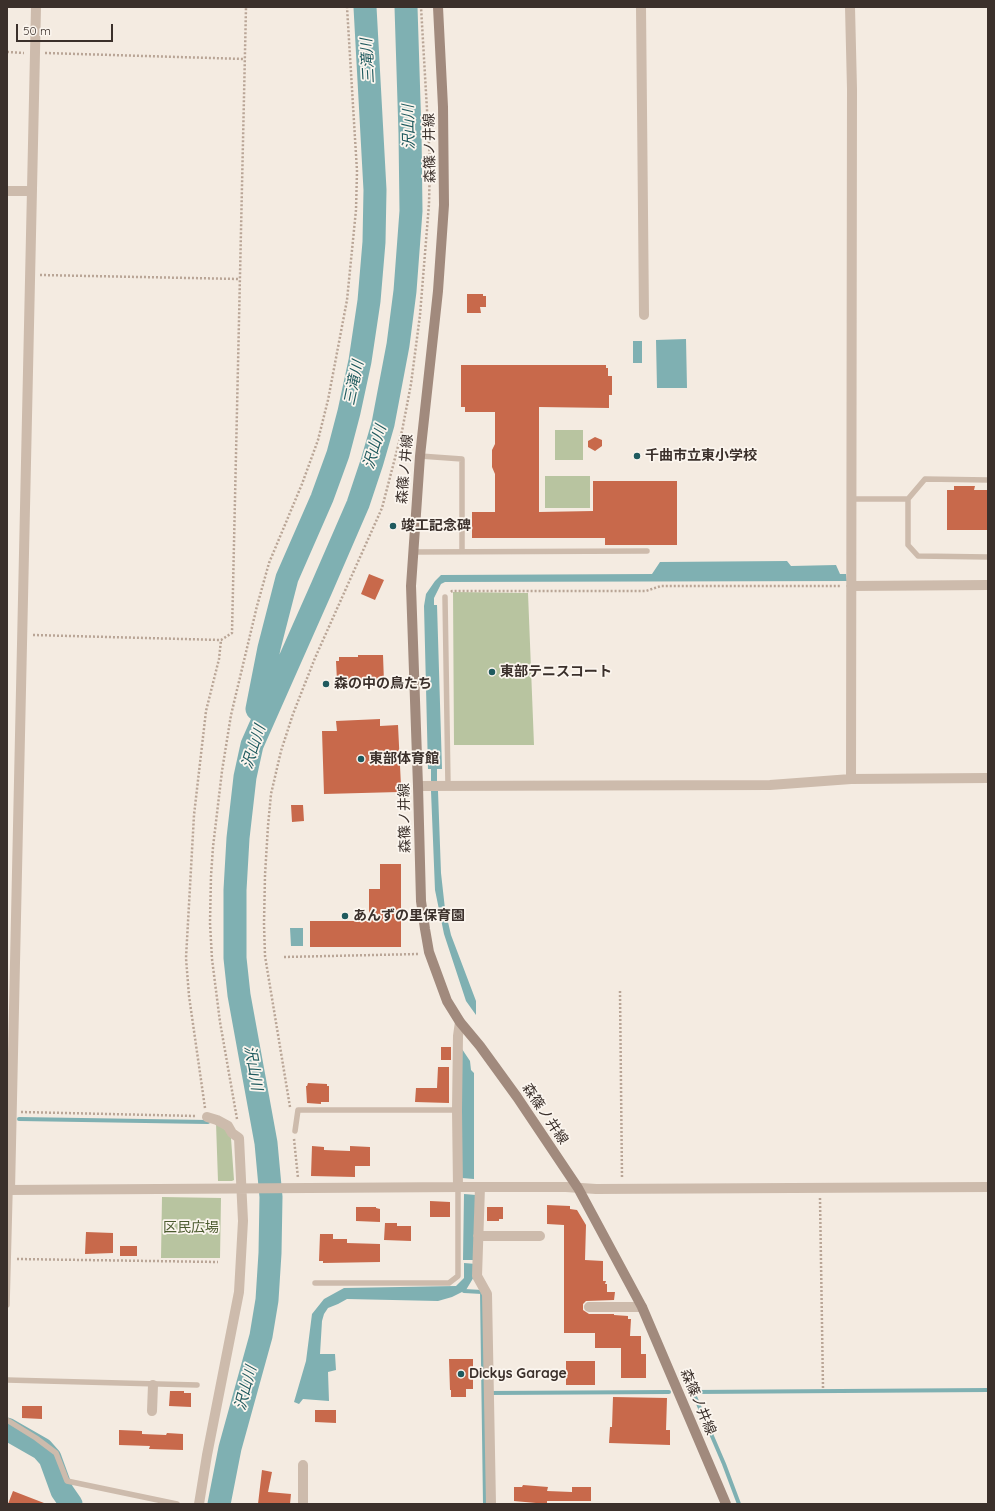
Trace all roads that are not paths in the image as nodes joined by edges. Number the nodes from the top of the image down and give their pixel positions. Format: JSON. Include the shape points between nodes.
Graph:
{"nodes":[{"id":1,"x":36,"y":7,"type":"edge"},
{"id":2,"x":438,"y":7,"type":"edge"},
{"id":3,"x":641,"y":7,"type":"edge"},
{"id":4,"x":850,"y":7,"type":"edge"},
{"id":5,"x":7,"y":191,"type":"edge"},
{"id":6,"x":31,"y":192,"type":"junction"},
{"id":7,"x":644,"y":315,"type":"dead end"},
{"id":8,"x":420,"y":456,"type":"junction"},
{"id":9,"x":988,"y":480,"type":"edge"},
{"id":10,"x":852,"y":499,"type":"junction"},
{"id":11,"x":908,"y":500,"type":"junction"},
{"id":12,"x":462,"y":551,"type":"junction"},
{"id":13,"x":647,"y":551,"type":"dead end"},
{"id":14,"x":413,"y":552,"type":"junction"},
{"id":15,"x":988,"y":557,"type":"edge"},
{"id":16,"x":988,"y":585,"type":"edge"},
{"id":17,"x":851,"y":586,"type":"junction"},
{"id":18,"x":446,"y":597,"type":"road end"},
{"id":19,"x":988,"y":778,"type":"edge"},
{"id":20,"x":851,"y":779,"type":"junction"},
{"id":21,"x":418,"y":786,"type":"junction"},
{"id":22,"x":448,"y":786,"type":"junction"},
{"id":23,"x":460,"y":1022,"type":"junction"},
{"id":24,"x":456,"y":1110,"type":"junction"},
{"id":25,"x":207,"y":1116,"type":"road end"},
{"id":26,"x":295,"y":1131,"type":"road end"},
{"id":27,"x":459,"y":1187,"type":"junction"},
{"id":28,"x":479,"y":1187,"type":"junction"},
{"id":29,"x":988,"y":1187,"type":"edge"},
{"id":30,"x":578,"y":1188,"type":"junction"},
{"id":31,"x":243,"y":1189,"type":"junction"},
{"id":32,"x":8,"y":1190,"type":"edge"},
{"id":33,"x":478,"y":1236,"type":"junction"},
{"id":34,"x":540,"y":1236,"type":"dead end"},
{"id":35,"x":315,"y":1283,"type":"dead end"},
{"id":36,"x":7,"y":1305,"type":"edge"},
{"id":37,"x":589,"y":1307,"type":"dead end"},
{"id":38,"x":642,"y":1307,"type":"junction"},
{"id":39,"x":7,"y":1380,"type":"edge"},
{"id":40,"x":153,"y":1385,"type":"junction"},
{"id":41,"x":197,"y":1385,"type":"dead end"},
{"id":42,"x":152,"y":1411,"type":"dead end"},
{"id":43,"x":7,"y":1420,"type":"edge"},
{"id":44,"x":303,"y":1465,"type":"dead end"},
{"id":45,"x":178,"y":1504,"type":"edge"},
{"id":46,"x":199,"y":1504,"type":"edge"},
{"id":47,"x":303,"y":1504,"type":"edge"},
{"id":48,"x":491,"y":1504,"type":"edge"},
{"id":49,"x":726,"y":1504,"type":"edge"}],
"edges":[{"from":1,"to":6,"type":"street"},
{"from":2,"to":8,"type":"main road","name":"森篠ノ井線","via":[[444,205],[438,291]]},
{"from":3,"to":7,"type":"street"},
{"from":4,"to":10,"type":"street"},
{"from":5,"to":6,"type":"street"},
{"from":6,"to":32,"type":"street","via":[[12,1112]]},
{"from":8,"to":12,"type":"lane","via":[[462,459]]},
{"from":8,"to":14,"type":"main road","name":"森篠ノ井線"},
{"from":9,"to":11,"type":"lane","via":[[925,479]]},
{"from":10,"to":11,"type":"lane"},
{"from":10,"to":17,"type":"street"},
{"from":11,"to":15,"type":"lane","via":[[908,544],[918,556]]},
{"from":12,"to":13,"type":"lane"},
{"from":12,"to":14,"type":"lane"},
{"from":14,"to":21,"type":"main road","name":"森篠ノ井線","via":[[411,586]]},
{"from":16,"to":17,"type":"street"},
{"from":17,"to":20,"type":"street"},
{"from":18,"to":22,"type":"lane"},
{"from":19,"to":20,"type":"street"},
{"from":20,"to":22,"type":"street","via":[[770,785]]},
{"from":21,"to":22,"type":"street"},
{"from":21,"to":23,"type":"main road","name":"森篠ノ井線","via":[[421,901],[429,952],[448,1001]]},
{"from":23,"to":24,"type":"street"},
{"from":23,"to":30,"type":"main road","name":"森篠ノ井線","via":[[517,1097]]},
{"from":24,"to":26,"type":"lane","via":[[298,1110]]},
{"from":24,"to":27,"type":"street"},
{"from":25,"to":31,"type":"street","via":[[228,1126],[239,1138]]},
{"from":27,"to":28,"type":"street"},
{"from":27,"to":31,"type":"street"},
{"from":27,"to":35,"type":"lane","via":[[458,1276],[450,1283]]},
{"from":28,"to":30,"type":"street"},
{"from":28,"to":33,"type":"street"},
{"from":29,"to":30,"type":"street"},
{"from":30,"to":38,"type":"main road","name":"森篠ノ井線"},
{"from":31,"to":32,"type":"street"},
{"from":31,"to":46,"type":"street","via":[[239,1292]]},
{"from":32,"to":36,"type":"lane"},
{"from":33,"to":34,"type":"street"},
{"from":33,"to":48,"type":"street","via":[[477,1276],[487,1294]]},
{"from":37,"to":38,"type":"street"},
{"from":38,"to":49,"type":"main road","name":"森篠ノ井線"},
{"from":39,"to":40,"type":"lane"},
{"from":40,"to":41,"type":"lane"},
{"from":40,"to":42,"type":"street"},
{"from":43,"to":45,"type":"lane","via":[[56,1453],[67,1481]]},
{"from":44,"to":47,"type":"street"}]}
